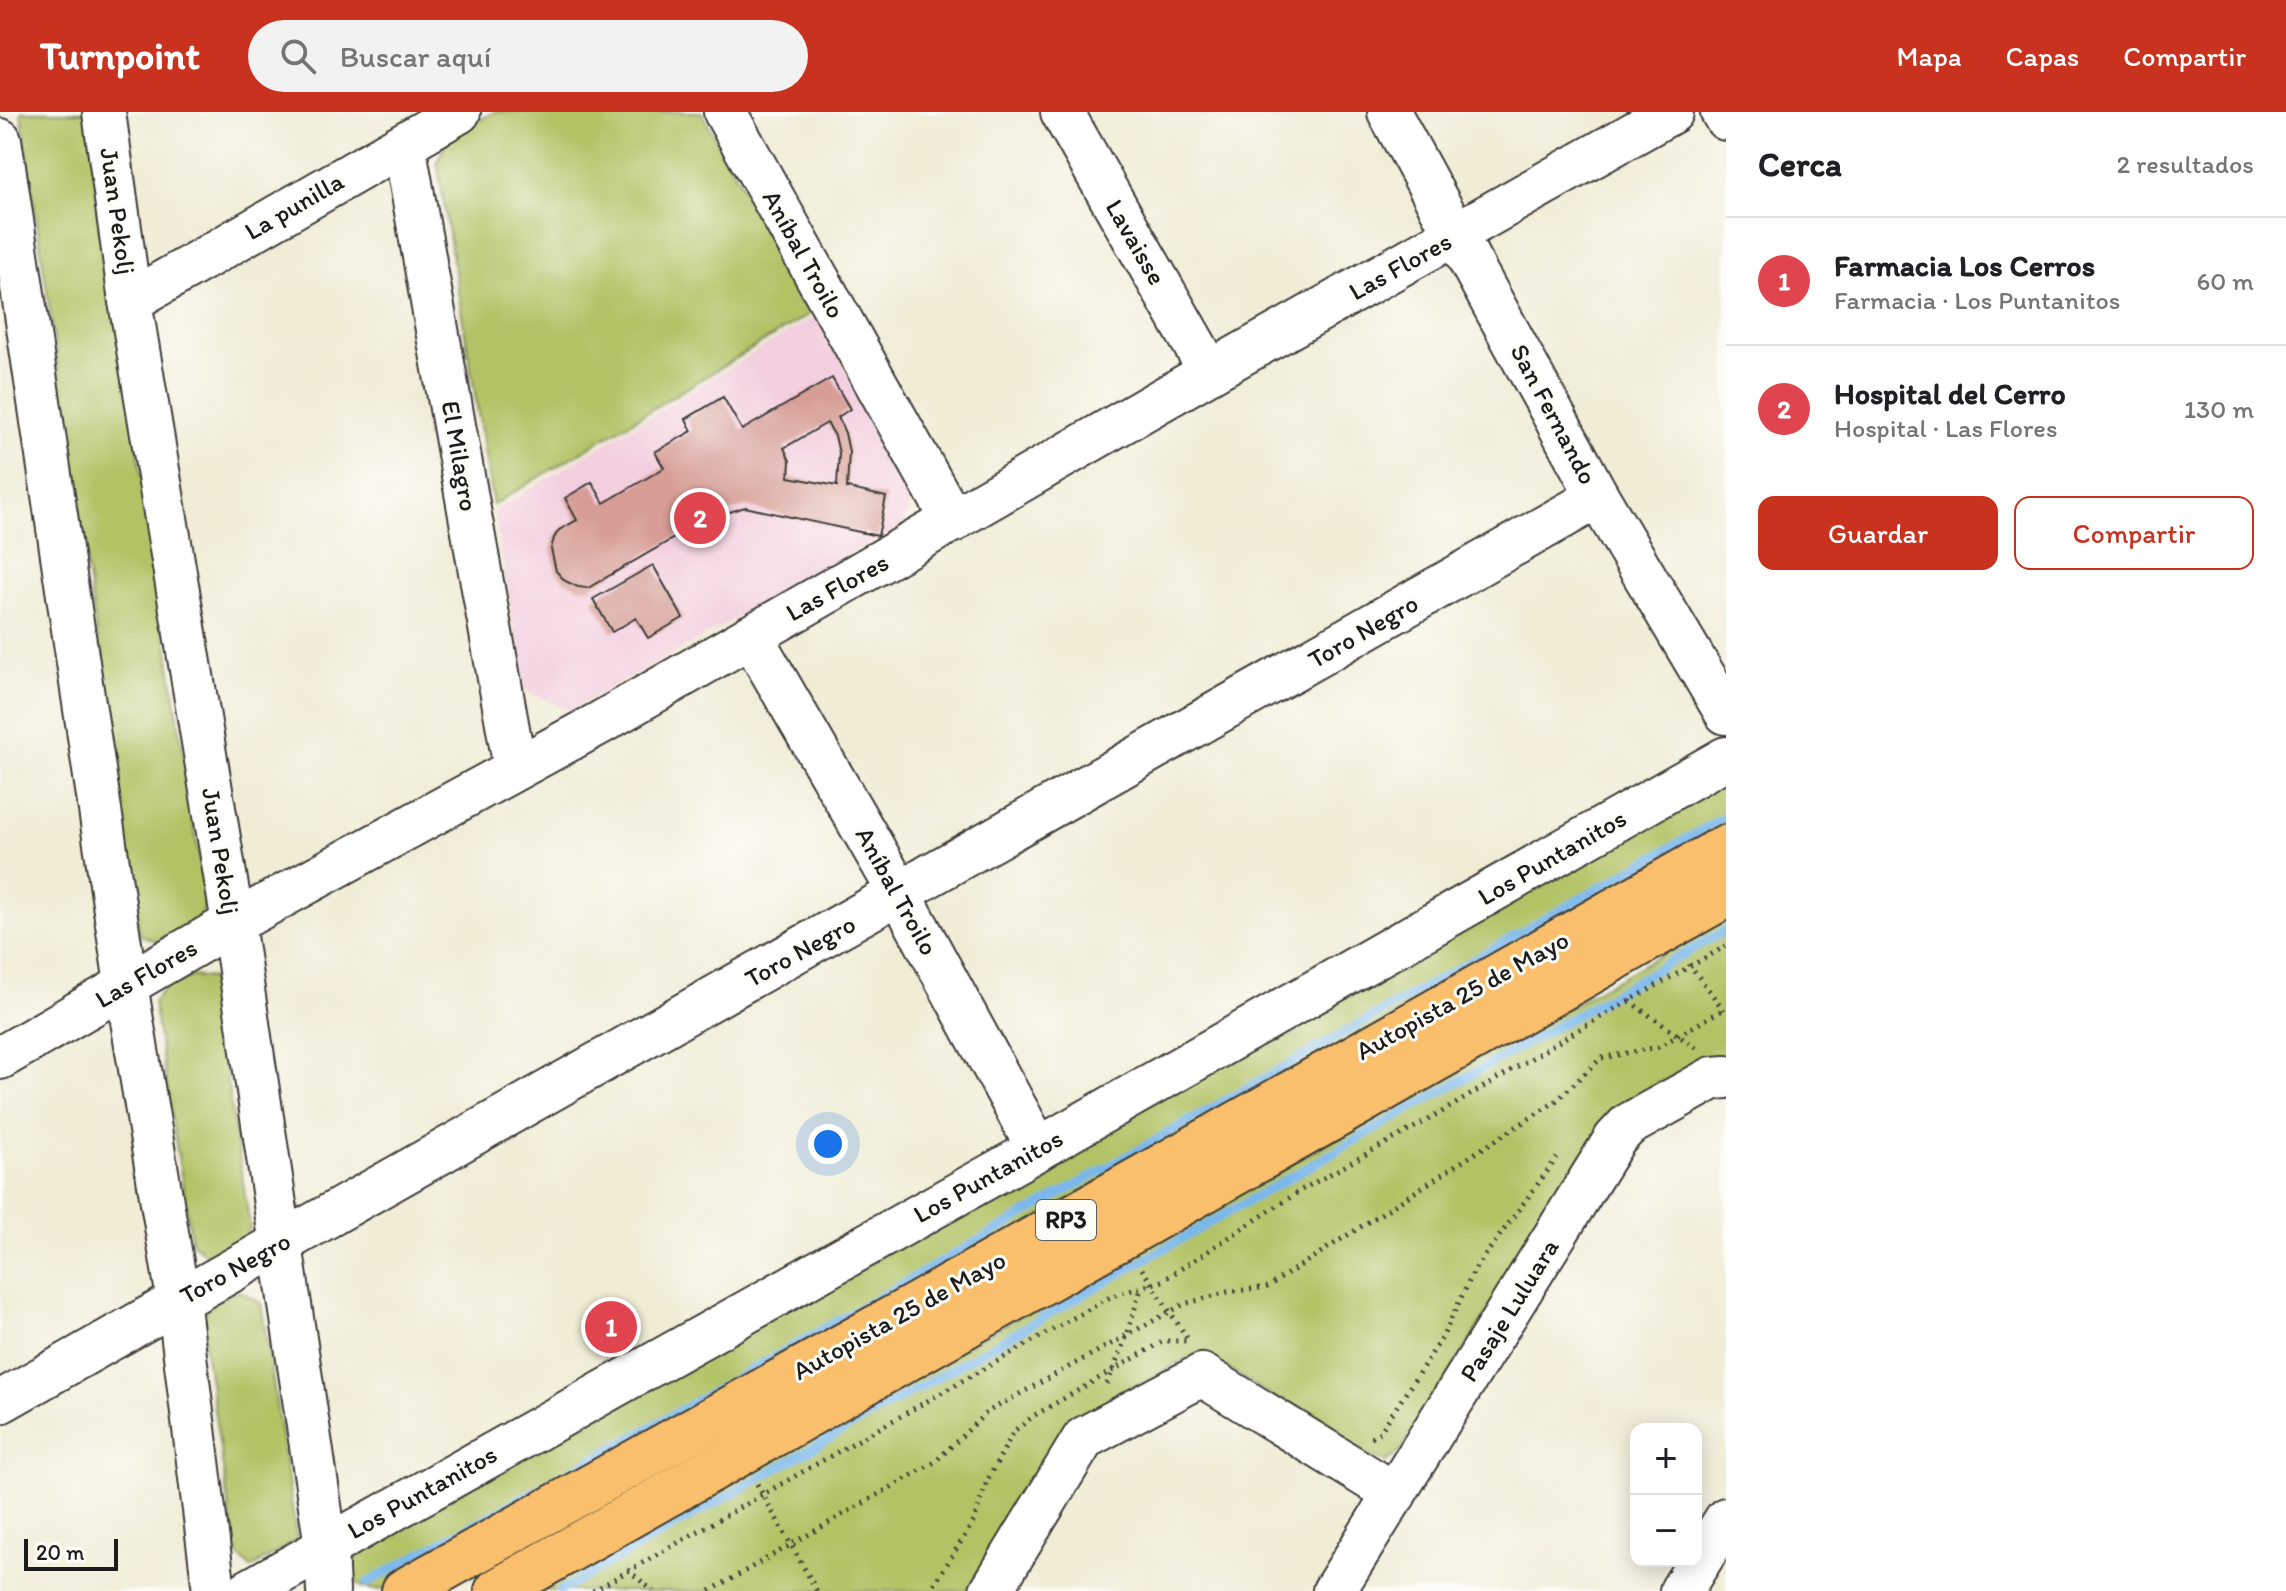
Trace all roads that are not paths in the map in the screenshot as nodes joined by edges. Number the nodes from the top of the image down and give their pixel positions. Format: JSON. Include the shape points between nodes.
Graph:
{"nodes":[{"id":1,"x":104,"y":112,"type":"edge"},
{"id":2,"x":459,"y":112,"type":"edge"},
{"id":3,"x":725,"y":112,"type":"edge"},
{"id":4,"x":1062,"y":112,"type":"edge"},
{"id":5,"x":1389,"y":112,"type":"edge"},
{"id":6,"x":1672,"y":112,"type":"edge"},
{"id":7,"x":1722,"y":112,"type":"edge"},
{"id":8,"x":1726,"y":119,"type":"edge"},
{"id":9,"x":0,"y":140,"type":"edge"},
{"id":10,"x":404,"y":144,"type":"junction"},
{"id":11,"x":1458,"y":234,"type":"junction"},
{"id":12,"x":130,"y":301,"type":"junction"},
{"id":13,"x":1210,"y":372,"type":"junction"},
{"id":14,"x":1598,"y":497,"type":"junction"},
{"id":15,"x":953,"y":521,"type":"junction"},
{"id":16,"x":751,"y":636,"type":"junction"},
{"id":17,"x":1726,"y":713,"type":"edge"},
{"id":18,"x":1726,"y":758,"type":"edge"},
{"id":19,"x":515,"y":768,"type":"junction"},
{"id":20,"x":1726,"y":847,"type":"edge"},
{"id":21,"x":900,"y":894,"type":"junction"},
{"id":22,"x":1726,"y":895,"type":"edge"},
{"id":23,"x":233,"y":923,"type":"junction"},
{"id":24,"x":126,"y":984,"type":"junction"},
{"id":25,"x":0,"y":1058,"type":"edge"},
{"id":26,"x":1713,"y":1059,"type":"edge"},
{"id":27,"x":1038,"y":1149,"type":"junction"},
{"id":28,"x":279,"y":1243,"type":"junction"},
{"id":29,"x":178,"y":1299,"type":"junction"},
{"id":30,"x":0,"y":1402,"type":"edge"},
{"id":31,"x":1395,"y":1494,"type":"junction"},
{"id":32,"x":1726,"y":1519,"type":"edge"},
{"id":33,"x":326,"y":1546,"type":"junction"},
{"id":34,"x":214,"y":1591,"type":"edge"},
{"id":35,"x":248,"y":1591,"type":"edge"},
{"id":36,"x":328,"y":1591,"type":"edge"},
{"id":37,"x":404,"y":1591,"type":"edge"},
{"id":38,"x":497,"y":1591,"type":"edge"},
{"id":39,"x":991,"y":1591,"type":"edge"},
{"id":40,"x":1334,"y":1591,"type":"edge"},
{"id":41,"x":1681,"y":1591,"type":"edge"}],
"edges":[{"from":1,"to":12,"type":"street","name":"Juan Pekolj"},
{"from":2,"to":10,"type":"street","name":"La punilla"},
{"from":3,"to":15,"type":"street","name":"Aníbal Troilo"},
{"from":4,"to":13,"type":"street","name":"Lavaisse"},
{"from":5,"to":11,"type":"street","name":"San Fernando"},
{"from":6,"to":11,"type":"street","name":"Las Flores"},
{"from":7,"to":8,"type":"street"},
{"from":9,"to":24,"type":"street"},
{"from":10,"to":12,"type":"street","name":"La punilla"},
{"from":10,"to":19,"type":"street","name":"El Milagro"},
{"from":11,"to":13,"type":"street","name":"Las Flores"},
{"from":11,"to":14,"type":"street","name":"San Fernando"},
{"from":12,"to":23,"type":"street","name":"Juan Pekolj"},
{"from":13,"to":15,"type":"street","name":"Las Flores"},
{"from":14,"to":17,"type":"street","name":"San Fernando"},
{"from":14,"to":21,"type":"street","name":"Toro Negro"},
{"from":15,"to":16,"type":"street","name":"Las Flores"},
{"from":16,"to":19,"type":"street","name":"Las Flores"},
{"from":16,"to":21,"type":"street","name":"Aníbal Troilo"},
{"from":18,"to":27,"type":"street","name":"Los Puntanitos"},
{"from":19,"to":23,"type":"street","name":"Las Flores"},
{"from":20,"to":37,"type":"main road","name":"Autopista 25 de Mayo","number":"RP3"},
{"from":21,"to":27,"type":"street","name":"Aníbal Troilo"},
{"from":21,"to":28,"type":"street","name":"Toro Negro"},
{"from":22,"to":38,"type":"main road","name":"Autopista 25 de Mayo","number":"RP3"},
{"from":23,"to":24,"type":"street","name":"Las Flores"},
{"from":23,"to":28,"type":"street","name":"Juan Pekolj"},
{"from":24,"to":25,"type":"street","name":"Las Flores"},
{"from":24,"to":29,"type":"street"},
{"from":26,"to":31,"type":"street","name":"Pasaje Luluara","via":[[1713,1078],[1628,1125],[1615,1139]]},
{"from":27,"to":33,"type":"street","name":"Los Puntanitos"},
{"from":28,"to":29,"type":"street","name":"Toro Negro"},
{"from":28,"to":33,"type":"street","name":"Juan Pekolj"},
{"from":29,"to":30,"type":"street","name":"Toro Negro"},
{"from":29,"to":34,"type":"street"},
{"from":31,"to":39,"type":"street","via":[[1198,1354],[1084,1438]]},
{"from":31,"to":40,"type":"street","name":"Pasaje Luluara"},
{"from":32,"to":41,"type":"street"},
{"from":33,"to":35,"type":"street","name":"Los Puntanitos"},
{"from":33,"to":36,"type":"street","name":"Juan Pekolj"}]}
